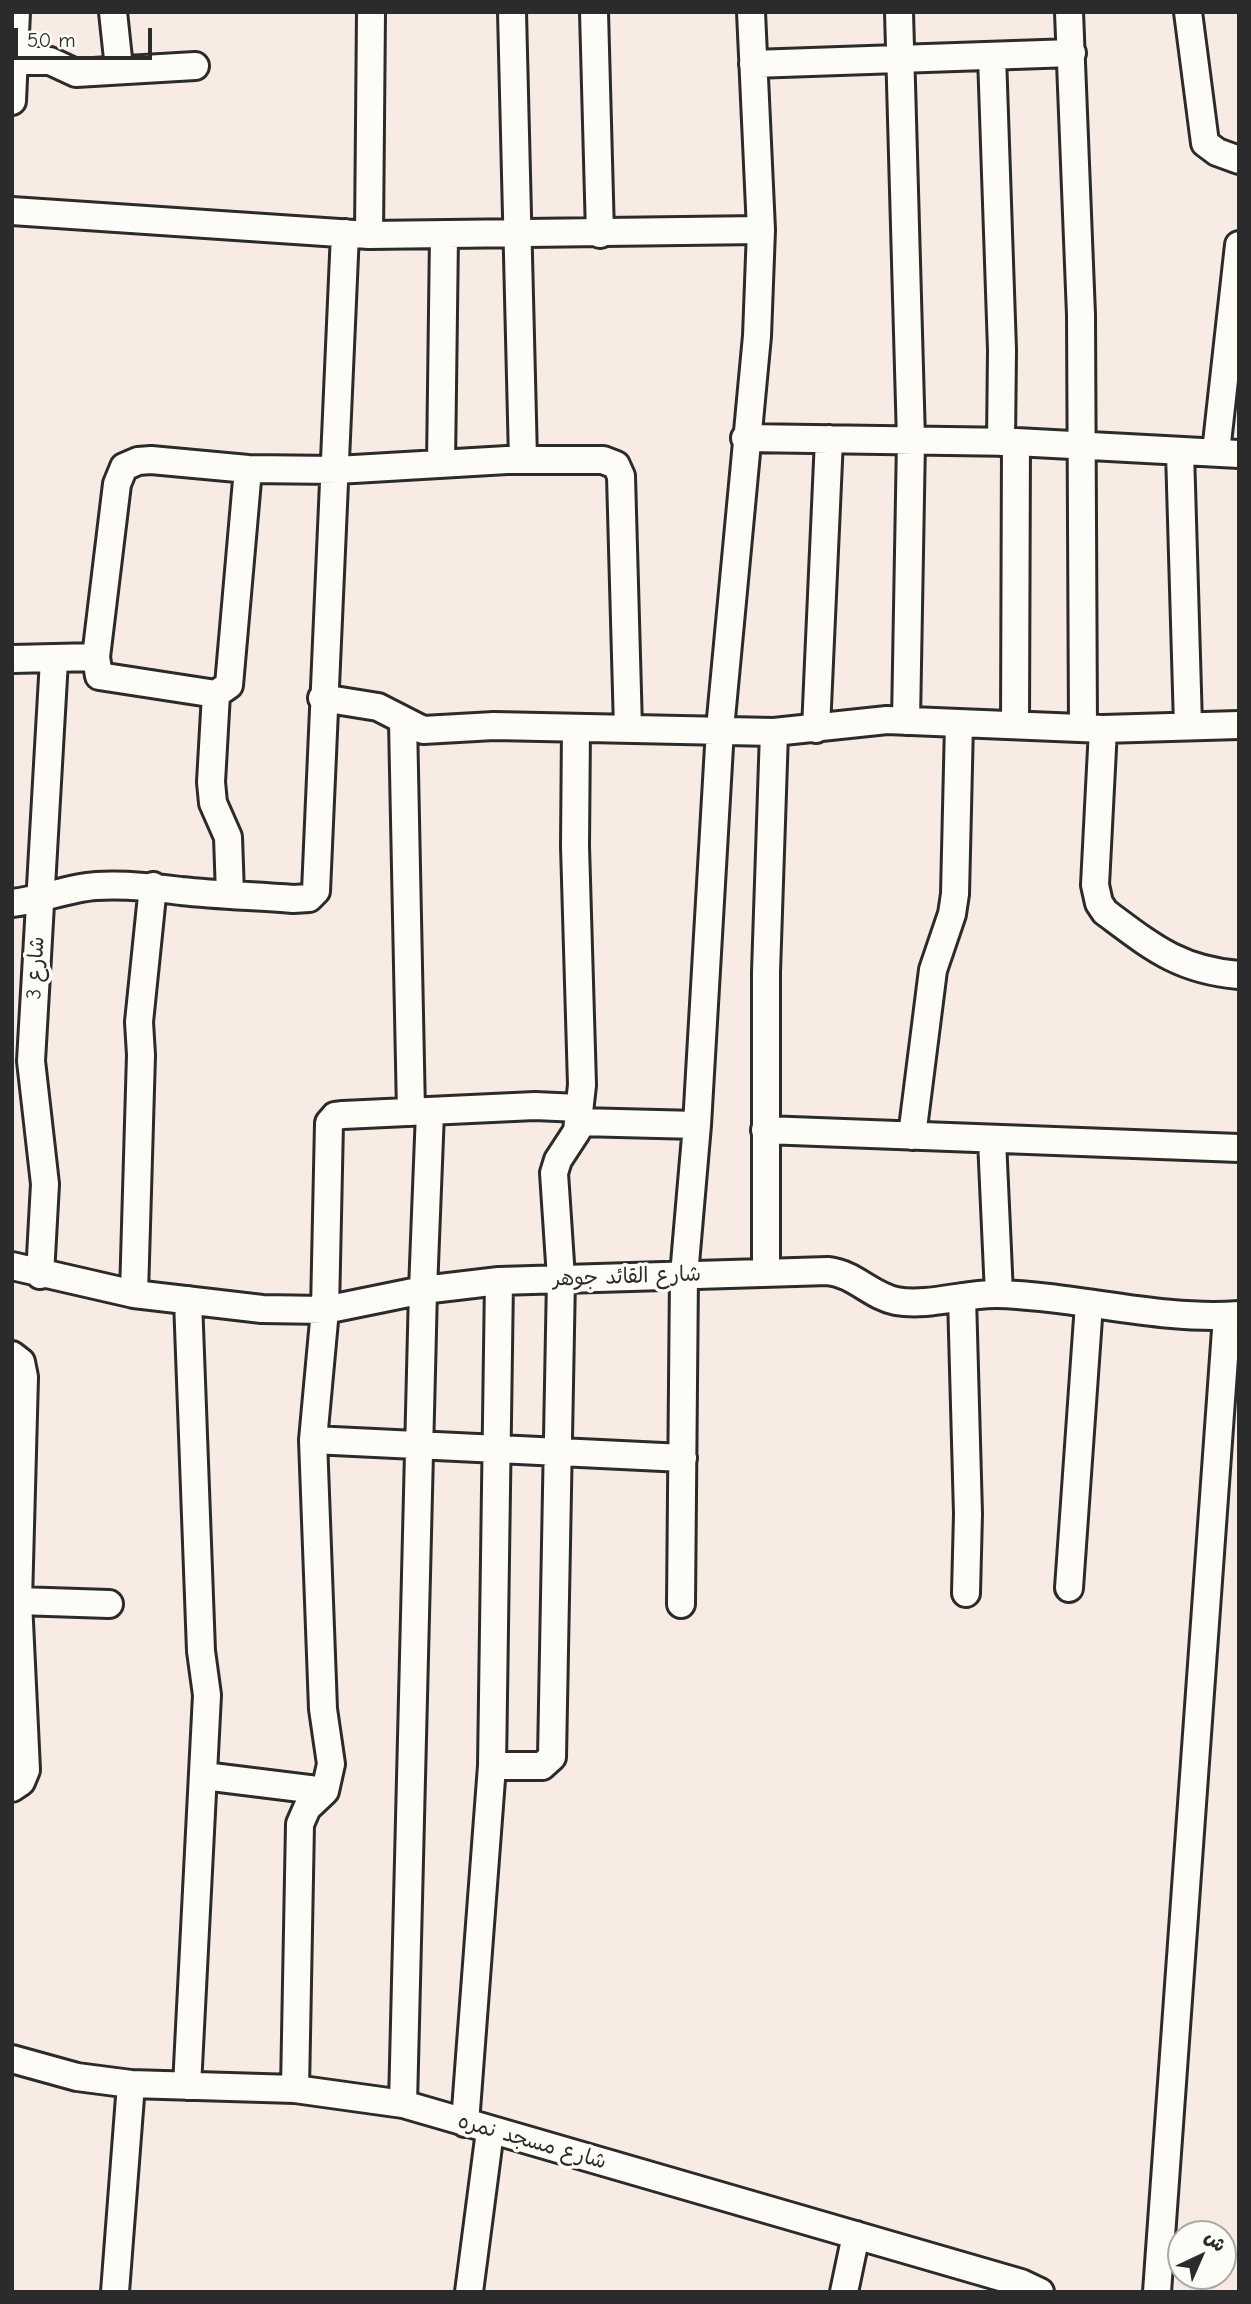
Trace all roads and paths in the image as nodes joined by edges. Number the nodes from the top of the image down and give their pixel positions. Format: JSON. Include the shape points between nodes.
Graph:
{"nodes":[{"id":1,"x":16,"y":12,"type":"edge"},
{"id":2,"x":113,"y":12,"type":"edge"},
{"id":3,"x":371,"y":12,"type":"edge"},
{"id":4,"x":512,"y":12,"type":"edge"},
{"id":5,"x":594,"y":12,"type":"edge"},
{"id":6,"x":751,"y":12,"type":"edge"},
{"id":7,"x":899,"y":12,"type":"edge"},
{"id":8,"x":1069,"y":12,"type":"edge"},
{"id":9,"x":1188,"y":12,"type":"edge"},
{"id":10,"x":1072,"y":53,"type":"junction"},
{"id":11,"x":992,"y":56,"type":"junction"},
{"id":12,"x":902,"y":59,"type":"junction"},
{"id":13,"x":15,"y":61,"type":"junction"},
{"id":14,"x":754,"y":64,"type":"junction"},
{"id":15,"x":195,"y":66,"type":"dead end"},
{"id":16,"x":119,"y":68,"type":"junction"},
{"id":17,"x":12,"y":101,"type":"edge"},
{"id":18,"x":1239,"y":160,"type":"edge"},
{"id":19,"x":12,"y":211,"type":"edge"},
{"id":20,"x":761,"y":230,"type":"junction"},
{"id":21,"x":357,"y":234,"type":"junction"},
{"id":22,"x":600,"y":234,"type":"junction"},
{"id":23,"x":518,"y":235,"type":"junction"},
{"id":24,"x":443,"y":236,"type":"junction"},
{"id":25,"x":1239,"y":245,"type":"edge"},
{"id":26,"x":745,"y":438,"type":"junction"},
{"id":27,"x":829,"y":439,"type":"junction"},
{"id":28,"x":911,"y":440,"type":"junction"},
{"id":29,"x":1009,"y":442,"type":"junction"},
{"id":30,"x":1083,"y":445,"type":"junction"},
{"id":31,"x":1180,"y":453,"type":"junction"},
{"id":32,"x":1227,"y":453,"type":"edge"},
{"id":33,"x":523,"y":459,"type":"junction"},
{"id":34,"x":441,"y":464,"type":"junction"},
{"id":35,"x":248,"y":469,"type":"junction"},
{"id":36,"x":337,"y":470,"type":"junction"},
{"id":37,"x":96,"y":657,"type":"junction"},
{"id":38,"x":12,"y":659,"type":"edge"},
{"id":39,"x":54,"y":660,"type":"junction"},
{"id":40,"x":216,"y":694,"type":"junction"},
{"id":41,"x":322,"y":698,"type":"junction"},
{"id":42,"x":906,"y":721,"type":"junction"},
{"id":43,"x":403,"y":722,"type":"junction"},
{"id":44,"x":959,"y":724,"type":"junction"},
{"id":45,"x":1015,"y":724,"type":"junction"},
{"id":46,"x":1188,"y":725,"type":"junction"},
{"id":47,"x":1239,"y":725,"type":"edge"},
{"id":48,"x":576,"y":728,"type":"junction"},
{"id":49,"x":628,"y":728,"type":"junction"},
{"id":50,"x":1093,"y":728,"type":"junction"},
{"id":51,"x":720,"y":729,"type":"junction"},
{"id":52,"x":816,"y":729,"type":"junction"},
{"id":53,"x":774,"y":732,"type":"junction"},
{"id":54,"x":153,"y":886,"type":"junction"},
{"id":55,"x":230,"y":894,"type":"junction"},
{"id":56,"x":40,"y":900,"type":"junction"},
{"id":57,"x":12,"y":903,"type":"edge"},
{"id":58,"x":1239,"y":975,"type":"edge"},
{"id":59,"x":421,"y":1112,"type":"junction"},
{"id":60,"x":579,"y":1115,"type":"junction"},
{"id":61,"x":697,"y":1125,"type":"junction"},
{"id":62,"x":765,"y":1130,"type":"junction"},
{"id":63,"x":912,"y":1136,"type":"junction"},
{"id":64,"x":992,"y":1140,"type":"junction"},
{"id":65,"x":1239,"y":1148,"type":"edge"},
{"id":66,"x":12,"y":1266,"type":"edge"},
{"id":67,"x":766,"y":1273,"type":"junction"},
{"id":68,"x":40,"y":1275,"type":"junction"},
{"id":69,"x":684,"y":1275,"type":"junction"},
{"id":70,"x":561,"y":1278,"type":"junction"},
{"id":71,"x":499,"y":1281,"type":"junction"},
{"id":72,"x":423,"y":1290,"type":"junction"},
{"id":73,"x":134,"y":1294,"type":"junction"},
{"id":74,"x":999,"y":1294,"type":"junction"},
{"id":75,"x":962,"y":1297,"type":"junction"},
{"id":76,"x":188,"y":1300,"type":"junction"},
{"id":77,"x":1089,"y":1304,"type":"junction"},
{"id":78,"x":325,"y":1310,"type":"junction"},
{"id":79,"x":1233,"y":1316,"type":"edge"},
{"id":80,"x":12,"y":1355,"type":"edge"},
{"id":81,"x":313,"y":1440,"type":"junction"},
{"id":82,"x":420,"y":1444,"type":"junction"},
{"id":83,"x":496,"y":1447,"type":"junction"},
{"id":84,"x":558,"y":1451,"type":"junction"},
{"id":85,"x":683,"y":1458,"type":"junction"},
{"id":86,"x":1069,"y":1588,"type":"dead end"},
{"id":87,"x":966,"y":1593,"type":"dead end"},
{"id":88,"x":18,"y":1601,"type":"junction"},
{"id":89,"x":109,"y":1604,"type":"dead end"},
{"id":90,"x":681,"y":1604,"type":"dead end"},
{"id":91,"x":492,"y":1766,"type":"junction"},
{"id":92,"x":204,"y":1776,"type":"junction"},
{"id":93,"x":12,"y":1788,"type":"edge"},
{"id":94,"x":325,"y":1791,"type":"junction"},
{"id":95,"x":12,"y":2059,"type":"edge"},
{"id":96,"x":131,"y":2084,"type":"junction"},
{"id":97,"x":187,"y":2086,"type":"junction"},
{"id":98,"x":295,"y":2089,"type":"junction"},
{"id":99,"x":403,"y":2104,"type":"junction"},
{"id":100,"x":477,"y":2127,"type":"junction"},
{"id":101,"x":856,"y":2235,"type":"junction"},
{"id":102,"x":116,"y":2292,"type":"edge"},
{"id":103,"x":469,"y":2292,"type":"edge"},
{"id":104,"x":845,"y":2292,"type":"edge"},
{"id":105,"x":1040,"y":2292,"type":"edge"},
{"id":106,"x":1157,"y":2292,"type":"edge"}],
"edges":[{"from":1,"to":13,"type":"street"},
{"from":2,"to":16,"type":"street"},
{"from":3,"to":21,"type":"street"},
{"from":4,"to":23,"type":"street"},
{"from":5,"to":22,"type":"street"},
{"from":6,"to":14,"type":"street"},
{"from":7,"to":12,"type":"street"},
{"from":8,"to":10,"type":"street"},
{"from":9,"to":18,"type":"street","via":[[1205,143]]},
{"from":10,"to":11,"type":"street"},
{"from":10,"to":30,"type":"street"},
{"from":11,"to":12,"type":"street"},
{"from":11,"to":29,"type":"street"},
{"from":12,"to":14,"type":"street"},
{"from":12,"to":28,"type":"street"},
{"from":13,"to":16,"type":"street","via":[[50,61],[76,73]]},
{"from":13,"to":17,"type":"street"},
{"from":14,"to":20,"type":"street"},
{"from":15,"to":16,"type":"street"},
{"from":19,"to":21,"type":"street"},
{"from":20,"to":22,"type":"street"},
{"from":20,"to":26,"type":"street","via":[[757,336]]},
{"from":21,"to":24,"type":"street"},
{"from":21,"to":36,"type":"street"},
{"from":22,"to":23,"type":"street"},
{"from":23,"to":24,"type":"street"},
{"from":23,"to":33,"type":"street"},
{"from":24,"to":34,"type":"street"},
{"from":25,"to":32,"type":"street"},
{"from":26,"to":27,"type":"street"},
{"from":26,"to":51,"type":"street"},
{"from":27,"to":28,"type":"street"},
{"from":27,"to":52,"type":"street"},
{"from":28,"to":29,"type":"street"},
{"from":28,"to":42,"type":"street"},
{"from":29,"to":30,"type":"street"},
{"from":29,"to":45,"type":"street"},
{"from":30,"to":31,"type":"street"},
{"from":30,"to":50,"type":"street"},
{"from":31,"to":32,"type":"street"},
{"from":31,"to":46,"type":"street"},
{"from":33,"to":34,"type":"street"},
{"from":33,"to":49,"type":"street","via":[[603,460],[618,469]]},
{"from":34,"to":36,"type":"street"},
{"from":35,"to":36,"type":"street"},
{"from":35,"to":37,"type":"street","via":[[151,460],[124,467],[117,484]]},
{"from":35,"to":40,"type":"street","via":[[232,672],[229,685]]},
{"from":36,"to":41,"type":"street"},
{"from":37,"to":39,"type":"street"},
{"from":37,"to":40,"type":"street","via":[[95,671],[103,678]]},
{"from":38,"to":39,"type":"street"},
{"from":39,"to":56,"type":"street","name":"شارع 3"},
{"from":40,"to":55,"type":"street","via":[[211,782],[213,803],[228,837]]},
{"from":41,"to":43,"type":"street","via":[[378,707]]},
{"from":41,"to":55,"type":"street","via":[[316,891],[303,899]]},
{"from":42,"to":44,"type":"street"},
{"from":42,"to":52,"type":"street","via":[[854,722]]},
{"from":43,"to":48,"type":"street","via":[[423,730]]},
{"from":43,"to":59,"type":"street"},
{"from":44,"to":45,"type":"street"},
{"from":44,"to":63,"type":"street","via":[[954,904],[933,970]]},
{"from":45,"to":50,"type":"street"},
{"from":46,"to":47,"type":"street"},
{"from":46,"to":50,"type":"street"},
{"from":48,"to":49,"type":"street"},
{"from":48,"to":60,"type":"street"},
{"from":49,"to":51,"type":"street"},
{"from":50,"to":58,"type":"street","via":[[1099,903],[1168,958],[1208,972]]},
{"from":51,"to":53,"type":"street"},
{"from":51,"to":61,"type":"street"},
{"from":52,"to":53,"type":"street"},
{"from":53,"to":62,"type":"street"},
{"from":54,"to":55,"type":"street"},
{"from":54,"to":56,"type":"street","via":[[79,887]]},
{"from":54,"to":73,"type":"street","via":[[139,1022]]},
{"from":56,"to":57,"type":"street"},
{"from":56,"to":68,"type":"street","name":"شارع 3","via":[[31,1061],[45,1184]]},
{"from":59,"to":60,"type":"street","via":[[535,1106]]},
{"from":59,"to":72,"type":"street"},
{"from":59,"to":78,"type":"street","via":[[331,1119]]},
{"from":60,"to":61,"type":"street"},
{"from":60,"to":70,"type":"street","via":[[554,1173]]},
{"from":61,"to":69,"type":"street"},
{"from":62,"to":63,"type":"street"},
{"from":62,"to":67,"type":"street"},
{"from":63,"to":64,"type":"street"},
{"from":64,"to":65,"type":"street"},
{"from":64,"to":74,"type":"street"},
{"from":66,"to":68,"type":"street","name":"شارع القائد جوهر"},
{"from":67,"to":69,"type":"street","name":"شارع القائد جوهر"},
{"from":67,"to":75,"type":"street","name":"شارع القائد جوهر","via":[[839,1272],[892,1300],[909,1303]]},
{"from":68,"to":73,"type":"street","name":"شارع القائد جوهر"},
{"from":69,"to":70,"type":"street","name":"شارع القائد جوهر"},
{"from":69,"to":85,"type":"street"},
{"from":70,"to":71,"type":"street","name":"شارع القائد جوهر"},
{"from":70,"to":84,"type":"street"},
{"from":71,"to":72,"type":"street","name":"شارع القائد جوهر"},
{"from":71,"to":83,"type":"street"},
{"from":72,"to":78,"type":"street","name":"شارع القائد جوهر"},
{"from":72,"to":82,"type":"street"},
{"from":73,"to":76,"type":"street","name":"شارع القائد جوهر"},
{"from":74,"to":75,"type":"street","name":"شارع القائد جوهر"},
{"from":74,"to":77,"type":"street","name":"شارع القائد جوهر"},
{"from":75,"to":87,"type":"street"},
{"from":76,"to":78,"type":"street","name":"شارع القائد جوهر","via":[[262,1309]]},
{"from":76,"to":92,"type":"street","via":[[201,1651],[207,1695]]},
{"from":77,"to":79,"type":"street","name":"شارع القائد جوهر"},
{"from":77,"to":86,"type":"street"},
{"from":78,"to":81,"type":"street"},
{"from":79,"to":106,"type":"street"},
{"from":80,"to":88,"type":"street","via":[[21,1362],[24,1377]]},
{"from":81,"to":82,"type":"street"},
{"from":81,"to":94,"type":"street","via":[[323,1709],[331,1764]]},
{"from":82,"to":83,"type":"street"},
{"from":82,"to":99,"type":"street"},
{"from":83,"to":84,"type":"street"},
{"from":83,"to":91,"type":"street"},
{"from":84,"to":85,"type":"street"},
{"from":84,"to":91,"type":"street","via":[[552,1757],[542,1766]]},
{"from":85,"to":90,"type":"street"},
{"from":88,"to":89,"type":"street"},
{"from":88,"to":93,"type":"street","via":[[26,1770]]},
{"from":91,"to":100,"type":"street"},
{"from":92,"to":94,"type":"street"},
{"from":92,"to":97,"type":"street"},
{"from":94,"to":98,"type":"street","via":[[307,1808],[300,1824]]},
{"from":95,"to":96,"type":"street","name":"شارع مسجد نمره","via":[[77,2077]]},
{"from":96,"to":97,"type":"street","name":"شارع مسجد نمره"},
{"from":96,"to":102,"type":"street"},
{"from":97,"to":98,"type":"street","name":"شارع مسجد نمره"},
{"from":98,"to":99,"type":"street","name":"شارع مسجد نمره"},
{"from":99,"to":100,"type":"street","name":"شارع مسجد نمره"},
{"from":100,"to":101,"type":"street","name":"شارع مسجد نمره"},
{"from":100,"to":103,"type":"street"},
{"from":101,"to":104,"type":"street"},
{"from":101,"to":105,"type":"street","name":"شارع مسجد نمره"}]}
